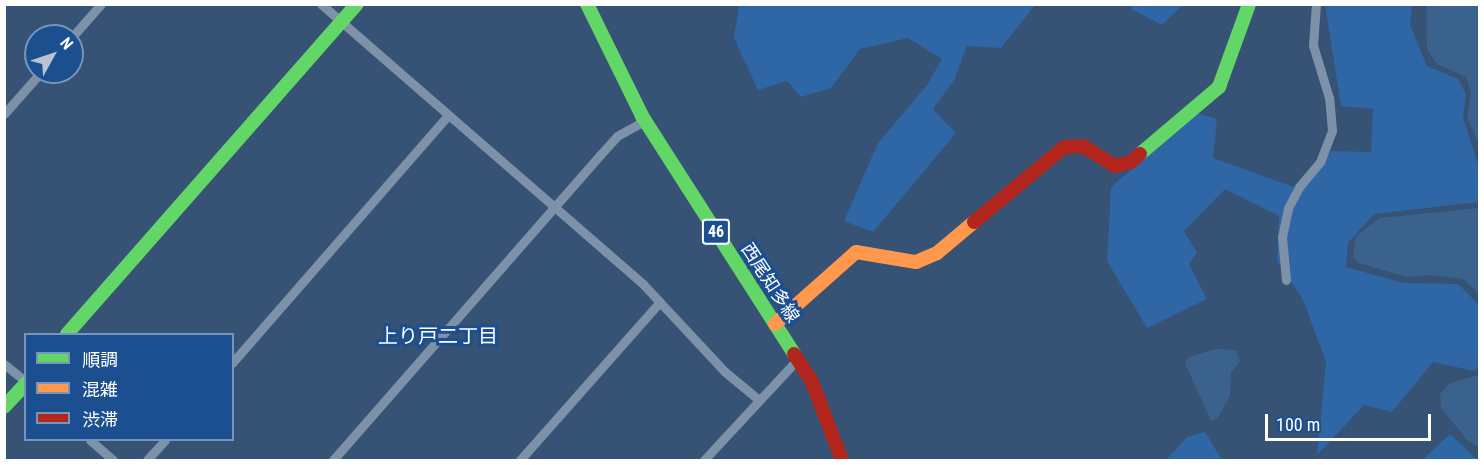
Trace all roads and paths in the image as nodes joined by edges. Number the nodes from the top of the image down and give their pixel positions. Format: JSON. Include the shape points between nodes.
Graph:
{"nodes":[{"id":1,"x":101,"y":4,"type":"edge"},
{"id":2,"x":321,"y":4,"type":"edge"},
{"id":3,"x":357,"y":4,"type":"edge"},
{"id":4,"x":587,"y":4,"type":"edge"},
{"id":5,"x":1249,"y":4,"type":"edge"},
{"id":6,"x":1316,"y":4,"type":"edge"},
{"id":7,"x":341,"y":23,"type":"junction"},
{"id":8,"x":83,"y":24,"type":"edge"},
{"id":9,"x":30,"y":84,"type":"edge"},
{"id":10,"x":4,"y":114,"type":"edge"},
{"id":11,"x":448,"y":116,"type":"junction"},
{"id":12,"x":642,"y":116,"type":"junction"},
{"id":13,"x":555,"y":207,"type":"junction"},
{"id":14,"x":1286,"y":280,"type":"dead end"},
{"id":15,"x":660,"y":302,"type":"junction"},
{"id":16,"x":775,"y":324,"type":"junction"},
{"id":17,"x":68,"y":333,"type":"edge"},
{"id":18,"x":798,"y":359,"type":"junction"},
{"id":19,"x":234,"y":361,"type":"edge"},
{"id":20,"x":4,"y":364,"type":"edge"},
{"id":21,"x":24,"y":381,"type":"edge"},
{"id":22,"x":24,"y":385,"type":"edge"},
{"id":23,"x":759,"y":400,"type":"junction"},
{"id":24,"x":4,"y":407,"type":"edge"},
{"id":25,"x":91,"y":441,"type":"edge"},
{"id":26,"x":164,"y":441,"type":"edge"},
{"id":27,"x":113,"y":460,"type":"edge"},
{"id":28,"x":147,"y":460,"type":"edge"},
{"id":29,"x":333,"y":460,"type":"edge"},
{"id":30,"x":520,"y":460,"type":"edge"},
{"id":31,"x":704,"y":460,"type":"edge"},
{"id":32,"x":842,"y":460,"type":"edge"}],
"edges":[{"from":1,"to":8,"type":"street"},
{"from":2,"to":7,"type":"street"},
{"from":3,"to":7,"type":"street"},
{"from":4,"to":12,"type":"street","name":"西尾知多線","number":"46"},
{"from":5,"to":16,"type":"street","via":[[1219,87],[1131,162],[1115,166],[1083,146],[1064,147],[937,253],[916,261],[856,252]]},
{"from":6,"to":14,"type":"street","via":[[1313,45],[1331,106],[1332,130],[1320,162],[1288,208],[1282,237]]},
{"from":7,"to":11,"type":"street"},
{"from":7,"to":17,"type":"street"},
{"from":9,"to":10,"type":"street"},
{"from":11,"to":13,"type":"street"},
{"from":11,"to":19,"type":"street"},
{"from":12,"to":13,"type":"street","via":[[639,124],[617,136]]},
{"from":12,"to":16,"type":"street","name":"西尾知多線","number":"46"},
{"from":13,"to":15,"type":"street"},
{"from":13,"to":29,"type":"street"},
{"from":15,"to":23,"type":"street","via":[[724,371]]},
{"from":15,"to":30,"type":"street"},
{"from":16,"to":18,"type":"street","name":"西尾知多線","number":"46"},
{"from":18,"to":23,"type":"street"},
{"from":18,"to":32,"type":"street","name":"西尾知多線","number":"46","via":[[827,414]]},
{"from":20,"to":21,"type":"street"},
{"from":22,"to":24,"type":"street"},
{"from":23,"to":31,"type":"street"},
{"from":25,"to":27,"type":"street"},
{"from":26,"to":28,"type":"street"}]}
